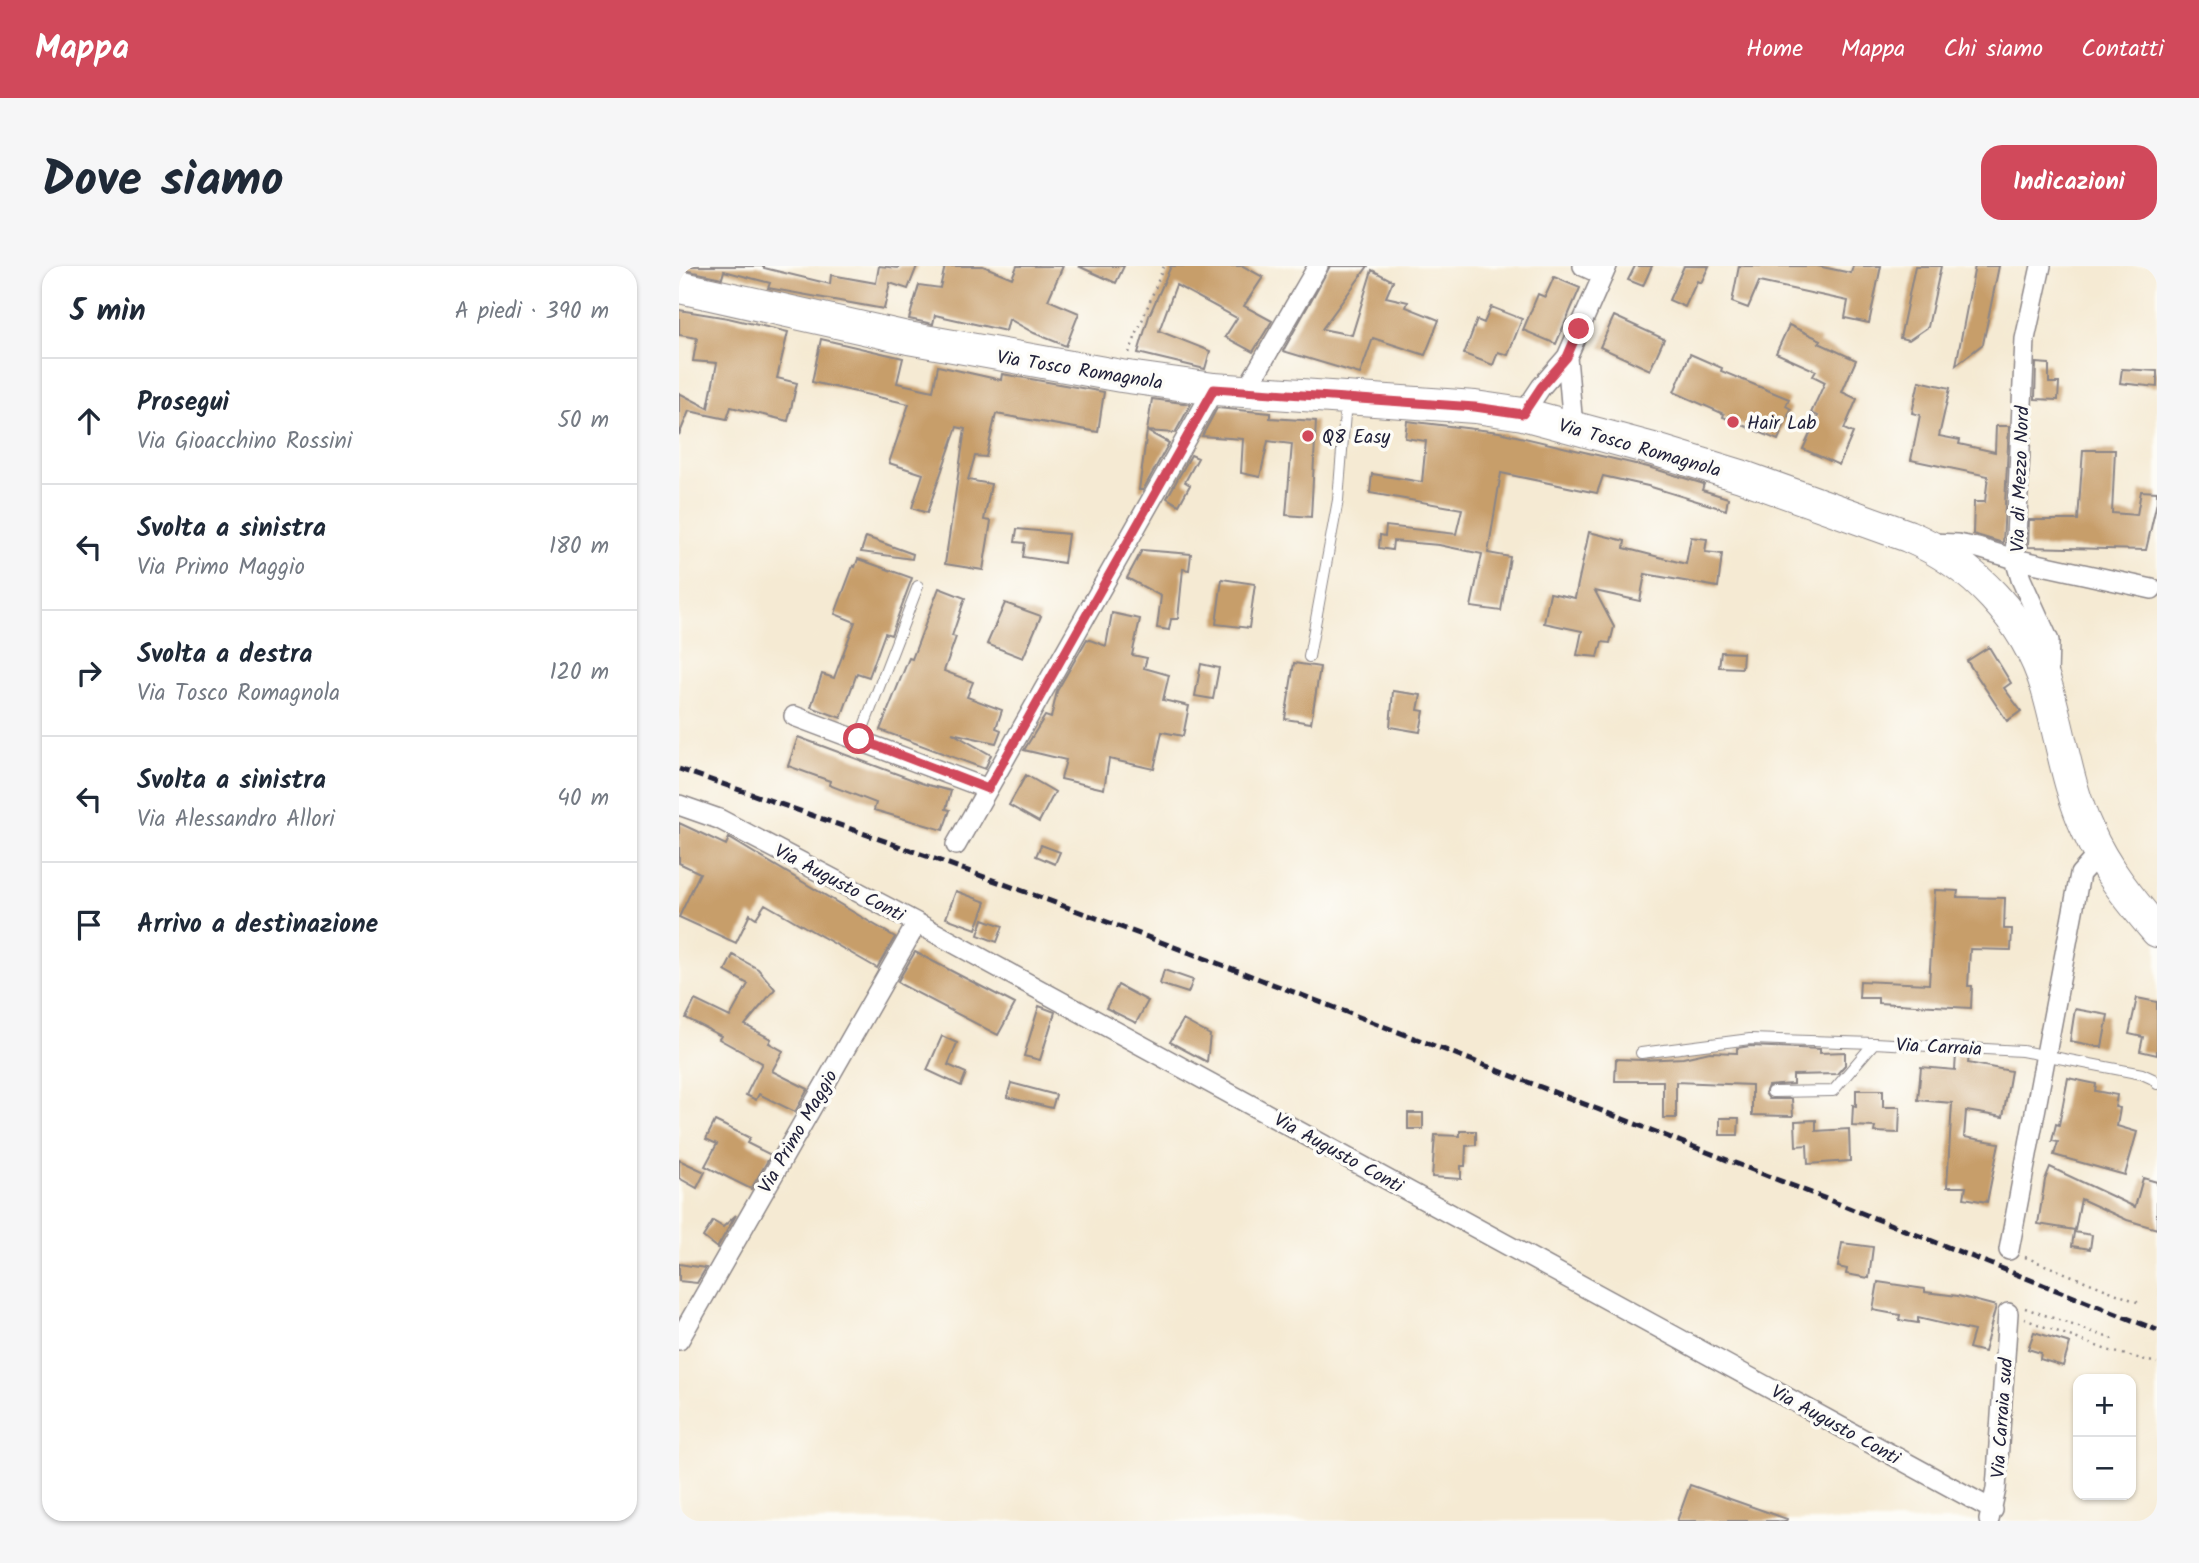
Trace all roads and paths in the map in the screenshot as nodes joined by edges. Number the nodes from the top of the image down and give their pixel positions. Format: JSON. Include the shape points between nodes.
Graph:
{"nodes":[{"id":1,"x":1164,"y":266,"type":"edge"},
{"id":2,"x":1318,"y":266,"type":"edge"},
{"id":3,"x":1583,"y":266,"type":"edge"},
{"id":4,"x":2041,"y":266,"type":"edge"},
{"id":5,"x":1605,"y":271,"type":"edge"},
{"id":6,"x":679,"y":287,"type":"edge"},
{"id":7,"x":1567,"y":357,"type":"junction"},
{"id":8,"x":1121,"y":376,"type":"junction"},
{"id":9,"x":1230,"y":391,"type":"junction"},
{"id":10,"x":1346,"y":400,"type":"junction"},
{"id":11,"x":1523,"y":414,"type":"junction"},
{"id":12,"x":1573,"y":427,"type":"junction"},
{"id":13,"x":1925,"y":543,"type":"junction"},
{"id":14,"x":2015,"y":559,"type":"junction"},
{"id":15,"x":918,"y":586,"type":"dead end"},
{"id":16,"x":2152,"y":589,"type":"dead end"},
{"id":17,"x":1309,"y":657,"type":"dead end"},
{"id":18,"x":2046,"y":686,"type":"junction"},
{"id":19,"x":793,"y":716,"type":"dead end"},
{"id":20,"x":859,"y":739,"type":"junction"},
{"id":21,"x":988,"y":789,"type":"junction"},
{"id":22,"x":679,"y":805,"type":"edge"},
{"id":23,"x":956,"y":845,"type":"dead end"},
{"id":24,"x":2099,"y":853,"type":"junction"},
{"id":25,"x":917,"y":923,"type":"junction"},
{"id":26,"x":2157,"y":931,"type":"edge"},
{"id":27,"x":1874,"y":1043,"type":"junction"},
{"id":28,"x":1641,"y":1053,"type":"dead end"},
{"id":29,"x":2045,"y":1055,"type":"junction"},
{"id":30,"x":2157,"y":1084,"type":"edge"},
{"id":31,"x":1772,"y":1092,"type":"dead end"},
{"id":32,"x":2009,"y":1250,"type":"joint"},
{"id":33,"x":2135,"y":1306,"type":"dead end"},
{"id":34,"x":2008,"y":1313,"type":"junction"},
{"id":35,"x":679,"y":1340,"type":"edge"},
{"id":36,"x":2115,"y":1340,"type":"dead end"},
{"id":37,"x":2157,"y":1363,"type":"edge"},
{"id":38,"x":1991,"y":1515,"type":"edge"}],
"edges":[{"from":1,"to":8,"type":"path"},
{"from":2,"to":9,"type":"street"},
{"from":3,"to":5,"type":"street"},
{"from":4,"to":14,"type":"street","name":"Via di Mezzo Nord","via":[[2025,339]]},
{"from":5,"to":7,"type":"street"},
{"from":6,"to":8,"type":"main road","name":"Via Tosco Romagnola","via":[[908,338]]},
{"from":7,"to":11,"type":"street"},
{"from":7,"to":12,"type":"street"},
{"from":8,"to":9,"type":"main road","name":"Via Tosco Romagnola"},
{"from":9,"to":10,"type":"main road","name":"Via Tosco Romagnola"},
{"from":9,"to":21,"type":"street"},
{"from":10,"to":11,"type":"main road","name":"Via Tosco Romagnola"},
{"from":10,"to":17,"type":"lane","via":[[1338,500]]},
{"from":11,"to":12,"type":"main road","name":"Via Tosco Romagnola"},
{"from":12,"to":13,"type":"main road","name":"Via Tosco Romagnola","via":[[1741,476]]},
{"from":13,"to":14,"type":"street","via":[[1958,544]]},
{"from":13,"to":18,"type":"main road","name":"Via Tosco Romagnola","via":[[1965,569],[2001,604],[2024,637]]},
{"from":14,"to":16,"type":"street"},
{"from":14,"to":18,"type":"street","name":"Via di Mezzo Nord","via":[[2049,641]]},
{"from":15,"to":20,"type":"lane"},
{"from":18,"to":24,"type":"main road","name":"Via Tosco Romagnola","via":[[2079,810]]},
{"from":19,"to":20,"type":"street"},
{"from":20,"to":21,"type":"street"},
{"from":21,"to":23,"type":"street"},
{"from":22,"to":25,"type":"street","name":"Via Augusto Conti","via":[[719,818]]},
{"from":24,"to":26,"type":"main road","name":"Via Tosco Romagnola"},
{"from":24,"to":29,"type":"street","via":[[2080,874]]},
{"from":25,"to":35,"type":"street","name":"Via Primo Maggio"},
{"from":25,"to":38,"type":"street","name":"Via Augusto Conti"},
{"from":27,"to":28,"type":"lane","via":[[1750,1039]]},
{"from":27,"to":29,"type":"lane","name":"Via Carraia","via":[[2000,1048]]},
{"from":27,"to":31,"type":"lane","name":"Via Carraia","via":[[1833,1091]]},
{"from":29,"to":30,"type":"lane","name":"Via Carraia","via":[[2141,1074]]},
{"from":29,"to":32,"type":"street"},
{"from":32,"to":33,"type":"path","via":[[2137,1302]]},
{"from":34,"to":36,"type":"path","via":[[2009,1302]]},
{"from":34,"to":37,"type":"path","via":[[2107,1350]]},
{"from":34,"to":38,"type":"street","name":"Via Carraia sud"}]}
